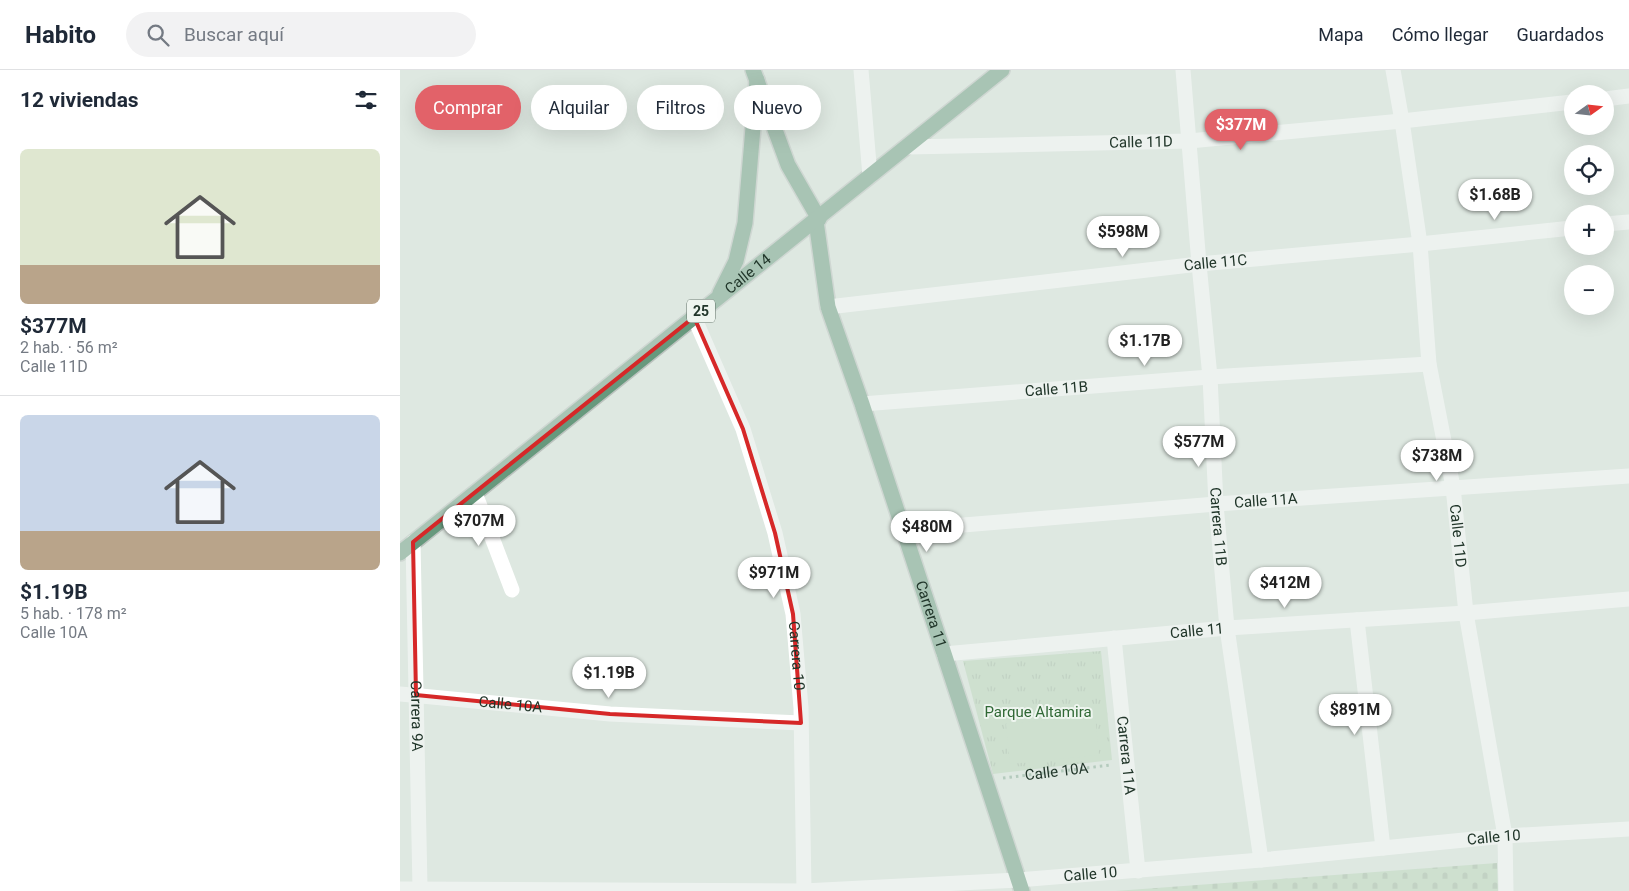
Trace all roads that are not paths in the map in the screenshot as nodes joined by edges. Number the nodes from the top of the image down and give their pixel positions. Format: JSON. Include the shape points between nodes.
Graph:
{"nodes":[{"id":1,"x":861,"y":70,"type":"edge"},
{"id":2,"x":1002,"y":70,"type":"edge"},
{"id":3,"x":1183,"y":70,"type":"edge"},
{"id":4,"x":1393,"y":70,"type":"edge"},
{"id":5,"x":755,"y":75,"type":"edge"},
{"id":6,"x":1629,"y":96,"type":"edge"},
{"id":7,"x":1614,"y":98,"type":"edge"},
{"id":8,"x":1564,"y":103,"type":"edge"},
{"id":9,"x":1402,"y":121,"type":"junction"},
{"id":10,"x":1189,"y":141,"type":"junction"},
{"id":11,"x":907,"y":146,"type":"junction"},
{"id":12,"x":870,"y":176,"type":"junction"},
{"id":13,"x":817,"y":220,"type":"junction"},
{"id":14,"x":1629,"y":222,"type":"edge"},
{"id":15,"x":1614,"y":223,"type":"edge"},
{"id":16,"x":1564,"y":229,"type":"edge"},
{"id":17,"x":1420,"y":244,"type":"junction"},
{"id":18,"x":1199,"y":264,"type":"junction"},
{"id":19,"x":716,"y":299,"type":"junction"},
{"id":20,"x":828,"y":307,"type":"junction"},
{"id":21,"x":694,"y":317,"type":"junction"},
{"id":22,"x":1429,"y":364,"type":"junction"},
{"id":23,"x":1210,"y":377,"type":"junction"},
{"id":24,"x":862,"y":404,"type":"junction"},
{"id":25,"x":1629,"y":476,"type":"edge"},
{"id":26,"x":1454,"y":487,"type":"junction"},
{"id":27,"x":475,"y":493,"type":"junction"},
{"id":28,"x":1216,"y":504,"type":"junction"},
{"id":29,"x":903,"y":530,"type":"junction"},
{"id":30,"x":414,"y":542,"type":"junction"},
{"id":31,"x":400,"y":553,"type":"edge"},
{"id":32,"x":512,"y":590,"type":"dead end"},
{"id":33,"x":1629,"y":599,"type":"edge"},
{"id":34,"x":1466,"y":613,"type":"junction"},
{"id":35,"x":1357,"y":620,"type":"junction"},
{"id":36,"x":1227,"y":628,"type":"junction"},
{"id":37,"x":1114,"y":638,"type":"junction"},
{"id":38,"x":944,"y":654,"type":"junction"},
{"id":39,"x":400,"y":694,"type":"edge"},
{"id":40,"x":416,"y":695,"type":"junction"},
{"id":41,"x":801,"y":724,"type":"junction"},
{"id":42,"x":1629,"y":829,"type":"edge"},
{"id":43,"x":1505,"y":836,"type":"junction"},
{"id":44,"x":1383,"y":848,"type":"junction"},
{"id":45,"x":1261,"y":860,"type":"junction"},
{"id":46,"x":1138,"y":870,"type":"junction"},
{"id":47,"x":1020,"y":886,"type":"edge"},
{"id":48,"x":420,"y":888,"type":"junction"},
{"id":49,"x":400,"y":889,"type":"edge"},
{"id":50,"x":804,"y":891,"type":"edge"},
{"id":51,"x":1506,"y":891,"type":"edge"}],
"edges":[{"from":1,"to":12,"type":"street"},
{"from":2,"to":11,"type":"main road","name":"Calle 14","number":"25"},
{"from":3,"to":10,"type":"street","name":"Carrera 11B"},
{"from":4,"to":9,"type":"street","name":"Calle 11D"},
{"from":5,"to":13,"type":"main road","via":[[788,165]]},
{"from":5,"to":19,"type":"main road","via":[[745,223],[727,281]]},
{"from":6,"to":7,"type":"street"},
{"from":8,"to":9,"type":"street","name":"Calle 11D"},
{"from":9,"to":10,"type":"street","name":"Calle 11D"},
{"from":9,"to":17,"type":"street","name":"Calle 11D"},
{"from":10,"to":11,"type":"street","name":"Calle 11D"},
{"from":10,"to":18,"type":"street","name":"Carrera 11B"},
{"from":11,"to":12,"type":"main road","name":"Calle 14","number":"25"},
{"from":12,"to":13,"type":"main road","name":"Calle 14","number":"25"},
{"from":13,"to":19,"type":"main road","name":"Calle 14","number":"25"},
{"from":13,"to":20,"type":"main road","name":"Carrera 11"},
{"from":14,"to":15,"type":"street"},
{"from":16,"to":17,"type":"street","name":"Calle 11C"},
{"from":17,"to":18,"type":"street","name":"Calle 11C"},
{"from":17,"to":22,"type":"street","name":"Calle 11D"},
{"from":18,"to":20,"type":"street","name":"Calle 11C"},
{"from":18,"to":23,"type":"street","name":"Carrera 11B"},
{"from":19,"to":21,"type":"main road","name":"Calle 14","number":"25"},
{"from":20,"to":24,"type":"main road","name":"Carrera 11"},
{"from":21,"to":27,"type":"main road","name":"Calle 14","number":"25"},
{"from":21,"to":41,"type":"street","name":"Carrera 10","via":[[743,429],[775,533],[793,614]]},
{"from":22,"to":23,"type":"street","name":"Calle 11B"},
{"from":22,"to":26,"type":"street","name":"Calle 11D"},
{"from":23,"to":24,"type":"street","name":"Calle 11B"},
{"from":23,"to":28,"type":"street","name":"Carrera 11B"},
{"from":24,"to":29,"type":"main road","name":"Carrera 11"},
{"from":25,"to":26,"type":"street","name":"Calle 11A"},
{"from":26,"to":28,"type":"street","name":"Calle 11A"},
{"from":26,"to":34,"type":"street","name":"Calle 11D"},
{"from":27,"to":30,"type":"main road","name":"Calle 14","number":"25"},
{"from":27,"to":32,"type":"street"},
{"from":28,"to":29,"type":"street","name":"Calle 11A"},
{"from":28,"to":36,"type":"street","name":"Carrera 11B"},
{"from":29,"to":38,"type":"main road","name":"Carrera 11"},
{"from":30,"to":31,"type":"main road","name":"Calle 14","number":"25"},
{"from":30,"to":40,"type":"street","name":"Carrera 9A"},
{"from":33,"to":34,"type":"street","name":"Calle 11"},
{"from":34,"to":35,"type":"street","name":"Calle 11"},
{"from":34,"to":43,"type":"street","name":"Calle 11D"},
{"from":35,"to":36,"type":"street","name":"Calle 11"},
{"from":35,"to":44,"type":"street"},
{"from":36,"to":37,"type":"street","name":"Calle 11"},
{"from":36,"to":45,"type":"street","name":"Carrera 11B"},
{"from":37,"to":38,"type":"street","name":"Calle 11"},
{"from":37,"to":46,"type":"street","name":"Carrera 11A"},
{"from":38,"to":47,"type":"main road","name":"Carrera 11"},
{"from":39,"to":40,"type":"street","name":"Calle 10A"},
{"from":40,"to":41,"type":"street","name":"Calle 10A","via":[[610,714]]},
{"from":40,"to":48,"type":"street","name":"Carrera 9A"},
{"from":41,"to":50,"type":"street","name":"Carrera 10"},
{"from":42,"to":43,"type":"street","name":"Calle 10"},
{"from":43,"to":44,"type":"street","name":"Calle 10"},
{"from":43,"to":51,"type":"street","name":"Calle 11D"},
{"from":44,"to":45,"type":"street","name":"Calle 10"},
{"from":45,"to":46,"type":"street","name":"Calle 10"},
{"from":46,"to":47,"type":"street","name":"Calle 10"},
{"from":47,"to":50,"type":"street","name":"Calle 10"},
{"from":48,"to":49,"type":"street","name":"Calle 10"},
{"from":48,"to":50,"type":"street","name":"Calle 10"}]}
